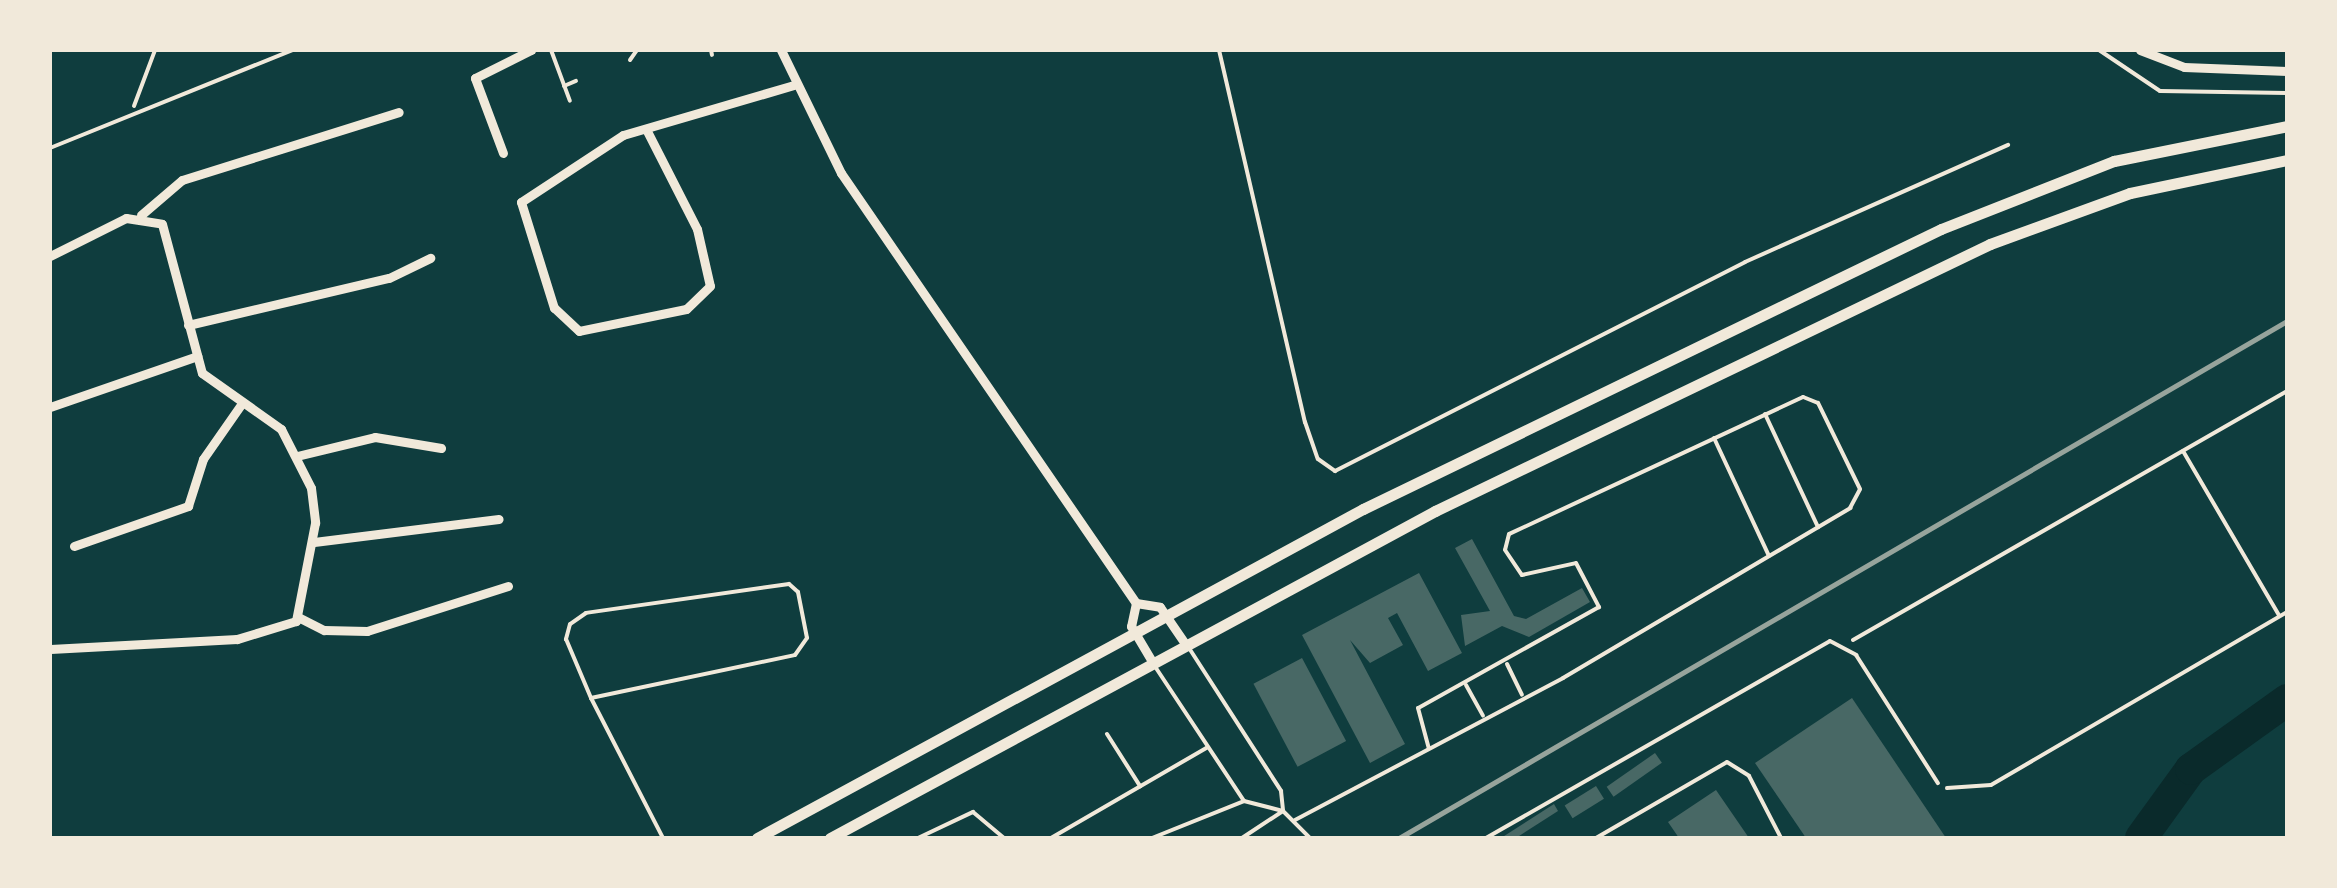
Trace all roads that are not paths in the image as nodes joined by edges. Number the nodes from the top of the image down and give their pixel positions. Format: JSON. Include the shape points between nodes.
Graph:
{"nodes":[{"id":1,"x":531,"y":50,"type":"edge"},
{"id":2,"x":551,"y":50,"type":"edge"},
{"id":3,"x":637,"y":50,"type":"edge"},
{"id":4,"x":781,"y":50,"type":"edge"},
{"id":5,"x":1219,"y":50,"type":"edge"},
{"id":6,"x":2140,"y":50,"type":"edge"},
{"id":7,"x":630,"y":60,"type":"dead end"},
{"id":8,"x":2287,"y":71,"type":"edge"},
{"id":9,"x":576,"y":80,"type":"dead end"},
{"id":10,"x":794,"y":85,"type":"junction"},
{"id":11,"x":564,"y":86,"type":"junction"},
{"id":12,"x":570,"y":102,"type":"dead end"},
{"id":13,"x":399,"y":112,"type":"dead end"},
{"id":14,"x":2287,"y":126,"type":"edge"},
{"id":15,"x":646,"y":130,"type":"junction"},
{"id":16,"x":2008,"y":146,"type":"dead end"},
{"id":17,"x":503,"y":153,"type":"dead end"},
{"id":18,"x":2287,"y":160,"type":"edge"},
{"id":19,"x":142,"y":215,"type":"junction"},
{"id":20,"x":50,"y":256,"type":"edge"},
{"id":21,"x":430,"y":258,"type":"dead end"},
{"id":22,"x":188,"y":325,"type":"junction"},
{"id":23,"x":197,"y":356,"type":"junction"},
{"id":24,"x":242,"y":402,"type":"junction"},
{"id":25,"x":50,"y":407,"type":"edge"},
{"id":26,"x":1765,"y":414,"type":"junction"},
{"id":27,"x":1714,"y":437,"type":"junction"},
{"id":28,"x":441,"y":448,"type":"dead end"},
{"id":29,"x":297,"y":456,"type":"junction"},
{"id":30,"x":498,"y":519,"type":"dead end"},
{"id":31,"x":1818,"y":527,"type":"junction"},
{"id":32,"x":314,"y":542,"type":"junction"},
{"id":33,"x":74,"y":546,"type":"dead end"},
{"id":34,"x":1769,"y":556,"type":"junction"},
{"id":35,"x":508,"y":586,"type":"dead end"},
{"id":36,"x":1136,"y":603,"type":"junction"},
{"id":37,"x":1166,"y":615,"type":"junction"},
{"id":38,"x":300,"y":618,"type":"junction"},
{"id":39,"x":1135,"y":633,"type":"junction"},
{"id":40,"x":1186,"y":644,"type":"junction"},
{"id":41,"x":50,"y":649,"type":"edge"},
{"id":42,"x":1153,"y":663,"type":"junction"},
{"id":43,"x":1507,"y":664,"type":"junction"},
{"id":44,"x":1466,"y":685,"type":"junction"},
{"id":45,"x":1522,"y":696,"type":"junction"},
{"id":46,"x":591,"y":698,"type":"junction"},
{"id":47,"x":1483,"y":717,"type":"junction"},
{"id":48,"x":1108,"y":734,"type":"dead end"},
{"id":49,"x":1208,"y":747,"type":"junction"},
{"id":50,"x":1428,"y":749,"type":"junction"},
{"id":51,"x":1938,"y":783,"type":"road end"},
{"id":52,"x":1140,"y":786,"type":"junction"},
{"id":53,"x":1244,"y":802,"type":"junction"},
{"id":54,"x":1283,"y":811,"type":"junction"},
{"id":55,"x":1295,"y":820,"type":"junction"},
{"id":56,"x":662,"y":838,"type":"edge"},
{"id":57,"x":757,"y":838,"type":"edge"},
{"id":58,"x":830,"y":838,"type":"edge"},
{"id":59,"x":918,"y":838,"type":"edge"},
{"id":60,"x":1004,"y":838,"type":"edge"},
{"id":61,"x":1051,"y":838,"type":"edge"},
{"id":62,"x":1152,"y":838,"type":"edge"},
{"id":63,"x":1242,"y":838,"type":"edge"},
{"id":64,"x":1310,"y":838,"type":"edge"},
{"id":65,"x":1486,"y":838,"type":"edge"},
{"id":66,"x":1596,"y":838,"type":"edge"},
{"id":67,"x":1781,"y":838,"type":"edge"}],
"edges":[{"from":1,"to":17,"type":"street","via":[[475,78]]},
{"from":2,"to":11,"type":"lane"},
{"from":3,"to":7,"type":"lane"},
{"from":4,"to":10,"type":"street"},
{"from":5,"to":16,"type":"lane","via":[[1305,422],[1318,459],[1334,472],[1745,262]]},
{"from":6,"to":8,"type":"street","via":[[2184,66]]},
{"from":9,"to":11,"type":"lane"},
{"from":10,"to":15,"type":"street"},
{"from":10,"to":36,"type":"street","via":[[840,173]]},
{"from":11,"to":12,"type":"lane"},
{"from":13,"to":19,"type":"street","via":[[182,180]]},
{"from":14,"to":37,"type":"main road","via":[[2155,151],[2016,195],[1547,416]]},
{"from":15,"to":15,"type":"street","via":[[617,138],[520,206],[554,308],[579,331],[686,309],[710,286],[697,230]]},
{"from":18,"to":40,"type":"main road","via":[[2130,193],[1990,244],[1436,511]]},
{"from":19,"to":20,"type":"street"},
{"from":19,"to":22,"type":"street","via":[[165,229]]},
{"from":21,"to":22,"type":"street","via":[[390,278]]},
{"from":22,"to":23,"type":"street"},
{"from":23,"to":24,"type":"street","via":[[206,380]]},
{"from":23,"to":25,"type":"street"},
{"from":24,"to":29,"type":"street","via":[[274,421]]},
{"from":24,"to":33,"type":"street","via":[[203,460],[188,506]]},
{"from":26,"to":27,"type":"lane"},
{"from":26,"to":31,"type":"lane"},
{"from":26,"to":31,"type":"lane","via":[[1814,399],[1860,489],[1850,508]]},
{"from":27,"to":34,"type":"lane"},
{"from":27,"to":43,"type":"lane","via":[[1509,534],[1504,550],[1522,575],[1576,562],[1599,602]]},
{"from":28,"to":29,"type":"street","via":[[375,437]]},
{"from":29,"to":32,"type":"street","via":[[312,488]]},
{"from":30,"to":32,"type":"street"},
{"from":31,"to":34,"type":"lane"},
{"from":32,"to":38,"type":"street"},
{"from":34,"to":45,"type":"lane"},
{"from":35,"to":38,"type":"street","via":[[368,631],[324,630]]},
{"from":36,"to":37,"type":"street"},
{"from":36,"to":39,"type":"street"},
{"from":37,"to":39,"type":"main road"},
{"from":37,"to":40,"type":"street"},
{"from":38,"to":41,"type":"street","via":[[237,639]]},
{"from":39,"to":42,"type":"street"},
{"from":39,"to":57,"type":"main road"},
{"from":40,"to":42,"type":"main road"},
{"from":40,"to":54,"type":"lane","via":[[1281,791]]},
{"from":42,"to":49,"type":"lane"},
{"from":42,"to":58,"type":"main road"},
{"from":43,"to":44,"type":"lane"},
{"from":43,"to":45,"type":"lane"},
{"from":44,"to":47,"type":"lane"},
{"from":44,"to":50,"type":"lane","via":[[1416,712]]},
{"from":45,"to":47,"type":"lane"},
{"from":46,"to":46,"type":"lane","via":[[566,639],[580,616],[789,584],[798,592],[807,638],[795,654]]},
{"from":46,"to":56,"type":"lane"},
{"from":47,"to":50,"type":"lane"},
{"from":48,"to":52,"type":"lane"},
{"from":49,"to":52,"type":"lane"},
{"from":49,"to":53,"type":"lane"},
{"from":50,"to":55,"type":"lane"},
{"from":51,"to":65,"type":"lane","via":[[1845,644],[1823,643]]},
{"from":52,"to":61,"type":"lane"},
{"from":53,"to":54,"type":"lane"},
{"from":53,"to":62,"type":"lane"},
{"from":54,"to":55,"type":"lane"},
{"from":54,"to":63,"type":"lane"},
{"from":55,"to":64,"type":"lane"},
{"from":59,"to":60,"type":"lane","via":[[974,812]]},
{"from":66,"to":67,"type":"lane","via":[[1727,762],[1749,776]]}]}
